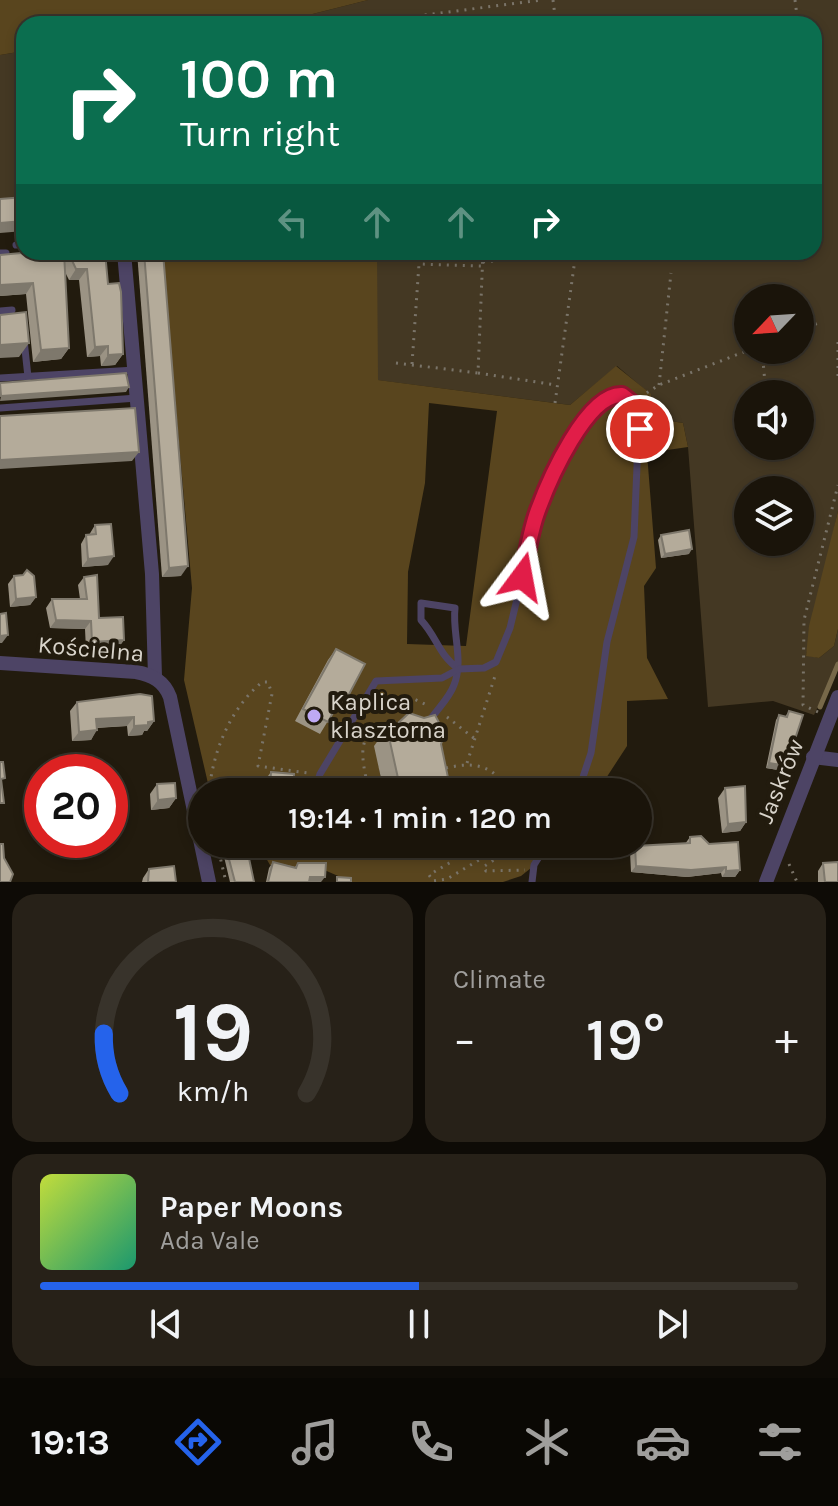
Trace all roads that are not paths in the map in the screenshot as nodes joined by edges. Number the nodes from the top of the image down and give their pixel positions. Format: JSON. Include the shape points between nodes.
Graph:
{"nodes":[{"id":1,"x":125,"y":260,"type":"edge"},
{"id":2,"x":12,"y":310,"type":"edge"},
{"id":3,"x":0,"y":311,"type":"edge"},
{"id":4,"x":24,"y":333,"type":"edge"},
{"id":5,"x":135,"y":370,"type":"junction"},
{"id":6,"x":28,"y":377,"type":"junction"},
{"id":7,"x":0,"y":378,"type":"edge"},
{"id":8,"x":137,"y":398,"type":"junction"},
{"id":9,"x":0,"y":408,"type":"edge"},
{"id":10,"x":0,"y":663,"type":"edge"},
{"id":11,"x":459,"y":669,"type":"junction"},
{"id":12,"x":155,"y":677,"type":"junction"},
{"id":13,"x":838,"y":697,"type":"edge"},
{"id":14,"x":427,"y":725,"type":"edge"},
{"id":15,"x":813,"y":757,"type":"junction"},
{"id":16,"x":838,"y":760,"type":"edge"},
{"id":17,"x":321,"y":778,"type":"edge"},
{"id":18,"x":582,"y":778,"type":"edge"},
{"id":19,"x":537,"y":858,"type":"edge"},
{"id":20,"x":209,"y":882,"type":"edge"},
{"id":21,"x":532,"y":882,"type":"edge"},
{"id":22,"x":766,"y":882,"type":"edge"}],
"edges":[{"from":1,"to":5,"type":"street"},
{"from":2,"to":3,"type":"lane"},
{"from":4,"to":6,"type":"lane"},
{"from":5,"to":6,"type":"lane"},
{"from":5,"to":8,"type":"street"},
{"from":6,"to":7,"type":"lane"},
{"from":8,"to":9,"type":"lane"},
{"from":8,"to":12,"type":"street","via":[[156,624]]},
{"from":10,"to":12,"type":"street","name":"Kościelna"},
{"from":11,"to":11,"type":"lane","via":[[455,608],[421,603],[421,620],[434,634],[444,659]]},
{"from":11,"to":14,"type":"lane","via":[[453,688]]},
{"from":11,"to":17,"type":"lane","via":[[442,678],[376,681]]},
{"from":11,"to":18,"type":"lane","via":[[496,662],[510,628],[538,509],[580,426],[608,396],[626,395],[634,403],[640,429],[636,529],[607,642],[592,748]]},
{"from":12,"to":20,"type":"street","name":"Kościelna","via":[[170,697]]},
{"from":13,"to":15,"type":"street","name":"Jaskrów"},
{"from":15,"to":16,"type":"street"},
{"from":15,"to":22,"type":"street","name":"Jaskrów"},
{"from":19,"to":21,"type":"lane"}]}
